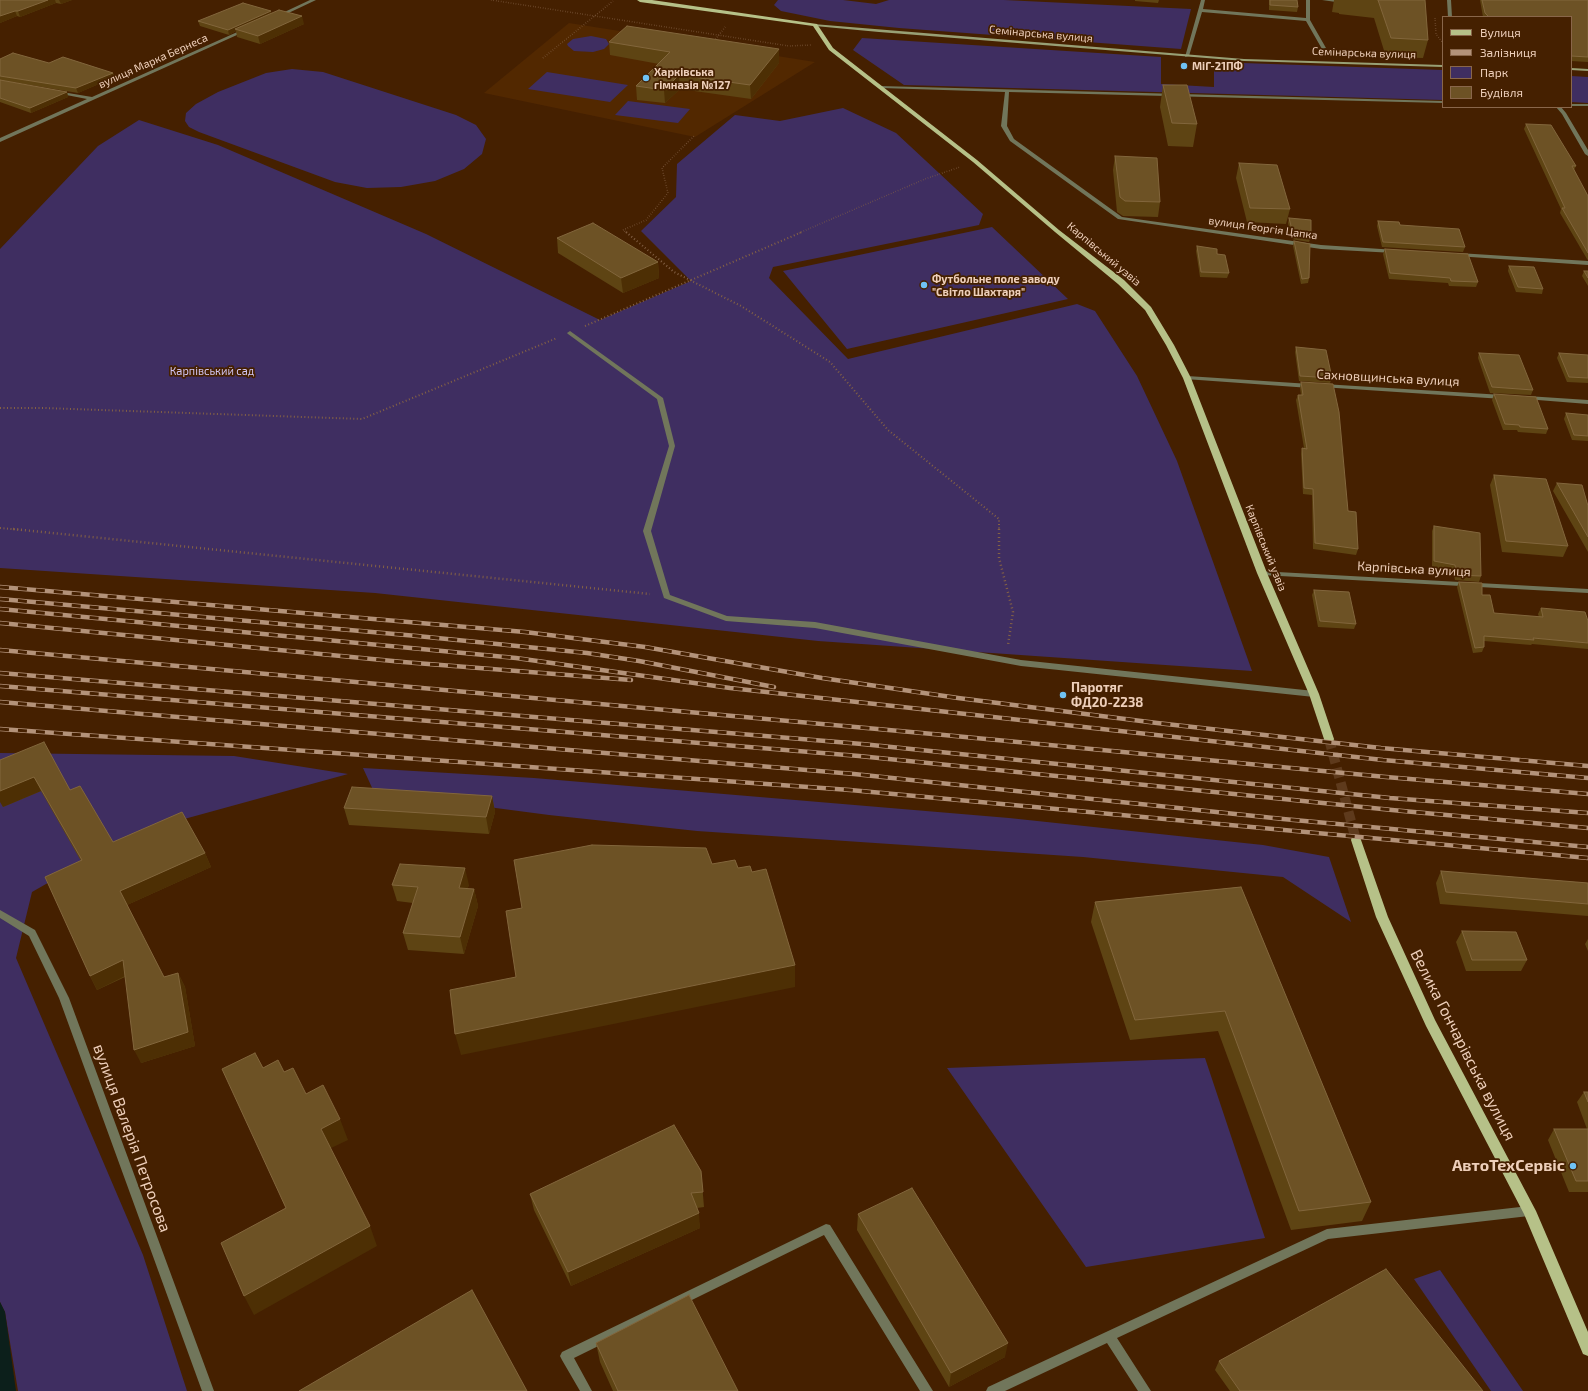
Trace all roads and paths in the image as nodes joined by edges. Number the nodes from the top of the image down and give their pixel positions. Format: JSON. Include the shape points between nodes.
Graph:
{"nodes":[{"id":1,"x":314,"y":0,"type":"edge"},
{"id":2,"x":491,"y":0,"type":"edge"},
{"id":3,"x":640,"y":0,"type":"edge"},
{"id":4,"x":1203,"y":0,"type":"edge"},
{"id":5,"x":1308,"y":0,"type":"edge"},
{"id":6,"x":1324,"y":0,"type":"edge"},
{"id":7,"x":1449,"y":0,"type":"edge"},
{"id":8,"x":613,"y":1,"type":"dead end"},
{"id":9,"x":1351,"y":3,"type":"dead end"},
{"id":10,"x":1200,"y":10,"type":"junction"},
{"id":11,"x":594,"y":16,"type":"junction"},
{"id":12,"x":1450,"y":16,"type":"edge"},
{"id":13,"x":271,"y":19,"type":"edge"},
{"id":14,"x":1308,"y":20,"type":"junction"},
{"id":15,"x":727,"y":24,"type":"dead end"},
{"id":16,"x":816,"y":25,"type":"junction"},
{"id":17,"x":250,"y":29,"type":"edge"},
{"id":18,"x":719,"y":35,"type":"junction"},
{"id":19,"x":710,"y":44,"type":"edge"},
{"id":20,"x":812,"y":44,"type":"dead end"},
{"id":21,"x":1324,"y":48,"type":"dead end"},
{"id":22,"x":1187,"y":56,"type":"junction"},
{"id":23,"x":543,"y":58,"type":"dead end"},
{"id":24,"x":1442,"y":66,"type":"edge"},
{"id":25,"x":1572,"y":69,"type":"edge"},
{"id":26,"x":1588,"y":70,"type":"edge"},
{"id":27,"x":882,"y":87,"type":"junction"},
{"id":28,"x":1007,"y":91,"type":"junction"},
{"id":29,"x":54,"y":92,"type":"edge"},
{"id":30,"x":92,"y":99,"type":"junction"},
{"id":31,"x":1442,"y":102,"type":"edge"},
{"id":32,"x":1572,"y":105,"type":"edge"},
{"id":33,"x":1588,"y":105,"type":"edge"},
{"id":34,"x":1559,"y":108,"type":"edge"},
{"id":35,"x":696,"y":134,"type":"dead end"},
{"id":36,"x":0,"y":140,"type":"edge"},
{"id":37,"x":1588,"y":154,"type":"edge"},
{"id":38,"x":975,"y":161,"type":"junction"},
{"id":39,"x":1399,"y":251,"type":"edge"},
{"id":40,"x":1454,"y":255,"type":"edge"},
{"id":41,"x":1588,"y":263,"type":"edge"},
{"id":42,"x":690,"y":280,"type":"junction"},
{"id":43,"x":570,"y":332,"type":"junction"},
{"id":44,"x":1188,"y":378,"type":"junction"},
{"id":45,"x":1510,"y":397,"type":"edge"},
{"id":46,"x":1517,"y":398,"type":"edge"},
{"id":47,"x":1588,"y":402,"type":"edge"},
{"id":48,"x":0,"y":408,"type":"edge"},
{"id":49,"x":0,"y":528,"type":"edge"},
{"id":50,"x":1262,"y":573,"type":"junction"},
{"id":51,"x":1588,"y":591,"type":"edge"},
{"id":52,"x":668,"y":596,"type":"junction"},
{"id":53,"x":1006,"y":660,"type":"junction"},
{"id":54,"x":1314,"y":694,"type":"junction"},
{"id":55,"x":1329,"y":739,"type":"tunnel mouth"},
{"id":56,"x":1356,"y":840,"type":"tunnel mouth"},
{"id":57,"x":0,"y":914,"type":"edge"},
{"id":58,"x":1529,"y":1211,"type":"junction"},
{"id":59,"x":1109,"y":1336,"type":"junction"},
{"id":60,"x":1588,"y":1349,"type":"edge"},
{"id":61,"x":208,"y":1391,"type":"edge"},
{"id":62,"x":586,"y":1391,"type":"edge"},
{"id":63,"x":928,"y":1391,"type":"edge"},
{"id":64,"x":992,"y":1391,"type":"edge"},
{"id":65,"x":1145,"y":1391,"type":"edge"}],
"edges":[{"from":1,"to":13,"type":"street"},
{"from":2,"to":11,"type":"path"},
{"from":3,"to":16,"type":"main road","name":"Семінарська вулиця"},
{"from":4,"to":10,"type":"street"},
{"from":5,"to":14,"type":"street"},
{"from":6,"to":9,"type":"street"},
{"from":7,"to":12,"type":"street"},
{"from":8,"to":11,"type":"path"},
{"from":10,"to":14,"type":"street"},
{"from":10,"to":22,"type":"street"},
{"from":11,"to":18,"type":"path"},
{"from":11,"to":23,"type":"path"},
{"from":14,"to":21,"type":"street"},
{"from":15,"to":18,"type":"path"},
{"from":16,"to":22,"type":"main road","name":"Семінарська вулиця"},
{"from":16,"to":27,"type":"main road","name":"Карпівський узвіз","via":[[831,49]]},
{"from":17,"to":30,"type":"street","name":"вулиця Марка Бернеса"},
{"from":18,"to":19,"type":"path"},
{"from":18,"to":20,"type":"path","via":[[789,46]]},
{"from":22,"to":24,"type":"main road","name":"Семінарська вулиця"},
{"from":25,"to":26,"type":"main road"},
{"from":27,"to":28,"type":"street"},
{"from":27,"to":38,"type":"main road","name":"Карпівський узвіз"},
{"from":28,"to":31,"type":"street"},
{"from":28,"to":39,"type":"street","name":"вулиця Георгія Цапка","via":[[1004,126],[1012,140],[1120,218],[1321,247]]},
{"from":29,"to":30,"type":"street"},
{"from":30,"to":36,"type":"street","name":"вулиця Марка Бернеса"},
{"from":32,"to":33,"type":"street"},
{"from":34,"to":37,"type":"street"},
{"from":35,"to":42,"type":"path","via":[[662,168],[668,192],[646,220],[623,230],[674,272]]},
{"from":38,"to":42,"type":"path","via":[[925,179]]},
{"from":38,"to":44,"type":"main road","name":"Карпівський узвіз","via":[[1121,282],[1148,309]]},
{"from":40,"to":41,"type":"street"},
{"from":42,"to":43,"type":"path"},
{"from":42,"to":53,"type":"path","via":[[741,306],[830,362],[888,430],[1000,520],[999,558],[1013,612]]},
{"from":43,"to":48,"type":"path","via":[[362,419]]},
{"from":43,"to":52,"type":"street","via":[[660,398],[672,446],[647,532]]},
{"from":44,"to":45,"type":"street","name":"Сахновщинська вулиця"},
{"from":44,"to":50,"type":"main road","name":"Карпівський узвіз"},
{"from":46,"to":47,"type":"street"},
{"from":49,"to":52,"type":"path"},
{"from":50,"to":51,"type":"street","name":"Карпівська вулиця"},
{"from":50,"to":54,"type":"main road","name":"Карпівський узвіз"},
{"from":52,"to":53,"type":"street","via":[[726,618],[815,625]]},
{"from":53,"to":54,"type":"street"},
{"from":54,"to":55,"type":"main road","name":"Карпівський узвіз"},
{"from":56,"to":58,"type":"main road","name":"Велика Гончарівська вулиця","via":[[1382,917],[1430,1022]]},
{"from":57,"to":61,"type":"street","name":"вулиця Валерія Петросова","via":[[32,933],[64,998]]},
{"from":58,"to":59,"type":"street","via":[[1327,1234]]},
{"from":58,"to":60,"type":"main road","name":"Велика Гончарівська вулиця"},
{"from":59,"to":64,"type":"street"},
{"from":59,"to":65,"type":"street"},
{"from":62,"to":63,"type":"street","via":[[566,1356],[826,1229]]}]}
